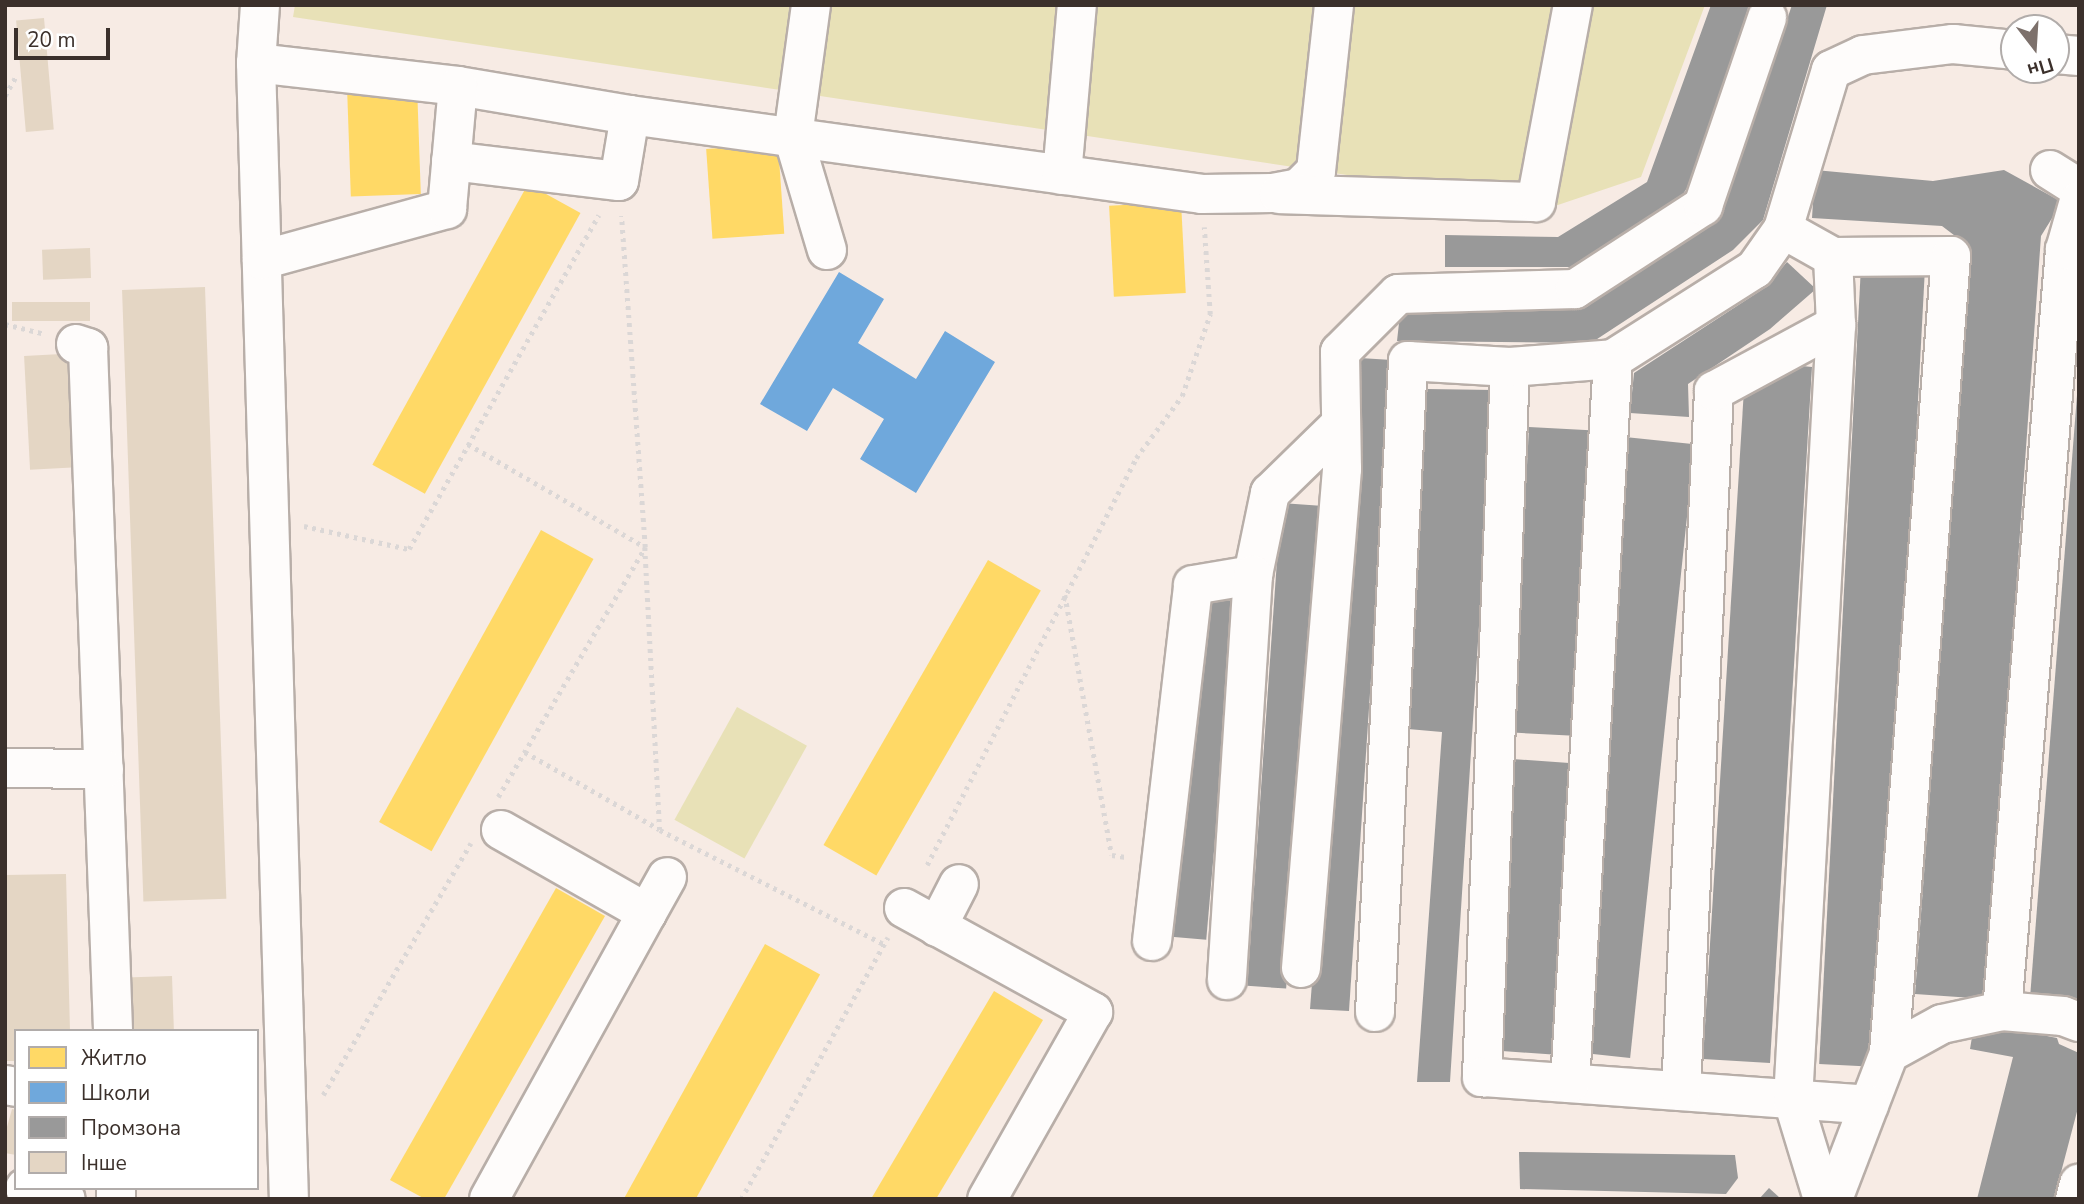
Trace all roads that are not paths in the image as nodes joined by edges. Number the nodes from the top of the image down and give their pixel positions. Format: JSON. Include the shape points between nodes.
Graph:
{"nodes":[{"id":1,"x":260,"y":5,"type":"edge"},
{"id":2,"x":811,"y":5,"type":"edge"},
{"id":3,"x":1077,"y":5,"type":"edge"},
{"id":4,"x":1334,"y":5,"type":"edge"},
{"id":5,"x":1573,"y":5,"type":"edge"},
{"id":6,"x":1767,"y":18,"type":"dead end"},
{"id":7,"x":2000,"y":49,"type":"edge"},
{"id":8,"x":256,"y":63,"type":"junction"},
{"id":9,"x":458,"y":86,"type":"junction"},
{"id":10,"x":630,"y":115,"type":"junction"},
{"id":11,"x":793,"y":136,"type":"junction"},
{"id":12,"x":451,"y":161,"type":"junction"},
{"id":13,"x":1062,"y":175,"type":"junction"},
{"id":14,"x":1273,"y":193,"type":"junction"},
{"id":15,"x":2079,"y":201,"type":"edge"},
{"id":16,"x":1783,"y":229,"type":"junction"},
{"id":17,"x":827,"y":250,"type":"dead end"},
{"id":18,"x":1833,"y":257,"type":"junction"},
{"id":19,"x":262,"y":260,"type":"junction"},
{"id":20,"x":1368,"y":324,"type":"junction"},
{"id":21,"x":1836,"y":325,"type":"junction"},
{"id":22,"x":76,"y":344,"type":"dead end"},
{"id":23,"x":1613,"y":359,"type":"junction"},
{"id":24,"x":1408,"y":361,"type":"junction"},
{"id":25,"x":1510,"y":366,"type":"junction"},
{"id":26,"x":1342,"y":424,"type":"junction"},
{"id":27,"x":1254,"y":575,"type":"junction"},
{"id":28,"x":5,"y":768,"type":"edge"},
{"id":29,"x":104,"y":769,"type":"junction"},
{"id":30,"x":491,"y":822,"type":"road end"},
{"id":31,"x":667,"y":877,"type":"dead end"},
{"id":32,"x":959,"y":884,"type":"dead end"},
{"id":33,"x":904,"y":908,"type":"road end"},
{"id":34,"x":647,"y":913,"type":"junction"},
{"id":35,"x":937,"y":927,"type":"junction"},
{"id":36,"x":1152,"y":940,"type":"dead end"},
{"id":37,"x":1301,"y":968,"type":"dead end"},
{"id":38,"x":1227,"y":980,"type":"dead end"},
{"id":39,"x":1375,"y":1012,"type":"dead end"},
{"id":40,"x":2002,"y":1012,"type":"junction"},
{"id":41,"x":2079,"y":1022,"type":"edge"},
{"id":42,"x":113,"y":1029,"type":"edge"},
{"id":43,"x":1889,"y":1054,"type":"junction"},
{"id":44,"x":1570,"y":1083,"type":"junction"},
{"id":45,"x":1681,"y":1091,"type":"junction"},
{"id":46,"x":1793,"y":1100,"type":"junction"},
{"id":47,"x":1869,"y":1105,"type":"junction"},
{"id":48,"x":2079,"y":1184,"type":"edge"},
{"id":49,"x":32,"y":1190,"type":"edge"},
{"id":50,"x":66,"y":1199,"type":"edge"},
{"id":51,"x":289,"y":1199,"type":"edge"},
{"id":52,"x":489,"y":1199,"type":"edge"},
{"id":53,"x":988,"y":1199,"type":"edge"},
{"id":54,"x":1823,"y":1199,"type":"edge"},
{"id":55,"x":1833,"y":1199,"type":"edge"},
{"id":56,"x":2075,"y":1199,"type":"edge"}],
"edges":[{"from":1,"to":8,"type":"street"},
{"from":2,"to":11,"type":"street"},
{"from":3,"to":13,"type":"street"},
{"from":4,"to":14,"type":"street","via":[[1315,171],[1299,188]]},
{"from":5,"to":14,"type":"street","via":[[1536,202]]},
{"from":6,"to":20,"type":"street","via":[[1703,206],[1575,289],[1398,294]]},
{"from":7,"to":16,"type":"street","via":[[1953,44],[1863,55],[1831,70]]},
{"from":8,"to":9,"type":"street"},
{"from":8,"to":19,"type":"street"},
{"from":9,"to":10,"type":"street"},
{"from":9,"to":12,"type":"street"},
{"from":10,"to":11,"type":"street"},
{"from":10,"to":12,"type":"street","via":[[619,181]]},
{"from":11,"to":13,"type":"street"},
{"from":11,"to":17,"type":"street"},
{"from":12,"to":19,"type":"street","via":[[447,209]]},
{"from":13,"to":14,"type":"street","via":[[1202,194]]},
{"from":15,"to":40,"type":"street","via":[[2065,250]]},
{"from":16,"to":18,"type":"street"},
{"from":16,"to":23,"type":"street","via":[[1755,269]]},
{"from":18,"to":21,"type":"street"},
{"from":18,"to":43,"type":"street","via":[[1951,256]]},
{"from":19,"to":51,"type":"street"},
{"from":20,"to":24,"type":"street"},
{"from":20,"to":26,"type":"street","via":[[1340,352]]},
{"from":21,"to":45,"type":"street","via":[[1714,391]]},
{"from":21,"to":46,"type":"street"},
{"from":22,"to":29,"type":"street","via":[[88,348]]},
{"from":23,"to":25,"type":"street"},
{"from":23,"to":44,"type":"street"},
{"from":24,"to":25,"type":"street"},
{"from":24,"to":39,"type":"street"},
{"from":25,"to":44,"type":"street","via":[[1482,1077]]},
{"from":26,"to":27,"type":"street","via":[[1270,493]]},
{"from":26,"to":37,"type":"street"},
{"from":27,"to":36,"type":"street","via":[[1193,584]]},
{"from":27,"to":38,"type":"street"},
{"from":28,"to":29,"type":"street"},
{"from":29,"to":42,"type":"street"},
{"from":30,"to":34,"type":"street"},
{"from":31,"to":34,"type":"street"},
{"from":32,"to":35,"type":"street"},
{"from":33,"to":35,"type":"street"},
{"from":34,"to":52,"type":"street"},
{"from":35,"to":53,"type":"street","via":[[1093,1012]]},
{"from":40,"to":41,"type":"street","via":[[2063,1016]]},
{"from":40,"to":43,"type":"street","via":[[1942,1024]]},
{"from":43,"to":47,"type":"street"},
{"from":44,"to":45,"type":"street"},
{"from":45,"to":46,"type":"street"},
{"from":46,"to":47,"type":"street"},
{"from":46,"to":54,"type":"street"},
{"from":47,"to":55,"type":"street"},
{"from":48,"to":56,"type":"street"},
{"from":49,"to":50,"type":"street"}]}
